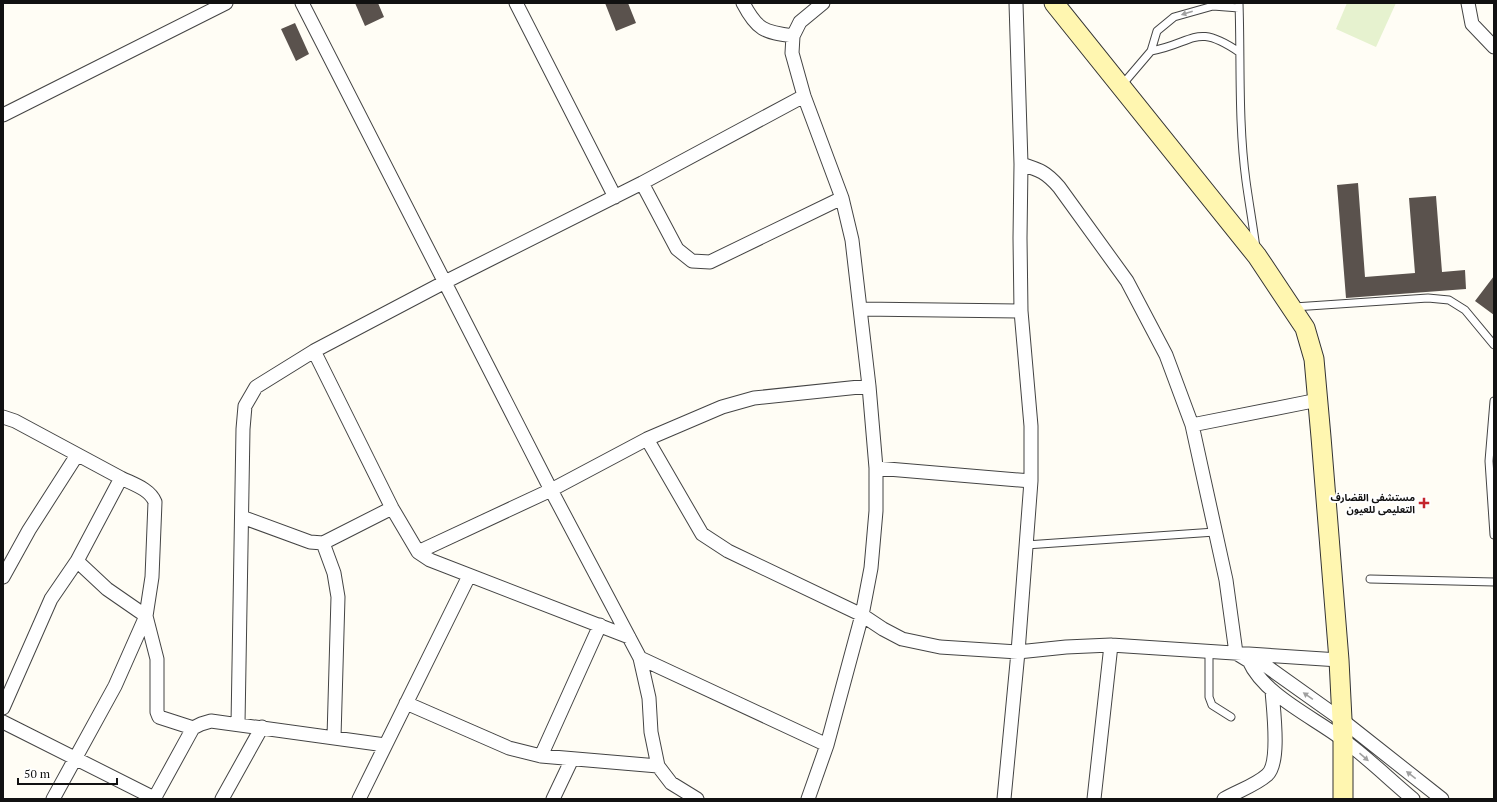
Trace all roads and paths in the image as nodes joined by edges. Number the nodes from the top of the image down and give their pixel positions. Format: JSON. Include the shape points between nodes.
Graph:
{"nodes":[{"id":1,"x":226,"y":3,"type":"edge"},
{"id":2,"x":302,"y":3,"type":"edge"},
{"id":3,"x":516,"y":3,"type":"edge"},
{"id":4,"x":743,"y":3,"type":"edge"},
{"id":5,"x":823,"y":3,"type":"edge"},
{"id":6,"x":1016,"y":3,"type":"edge"},
{"id":7,"x":1054,"y":3,"type":"edge"},
{"id":8,"x":1468,"y":3,"type":"edge"},
{"id":9,"x":1239,"y":5,"type":"edge"},
{"id":10,"x":793,"y":36,"type":"junction"},
{"id":11,"x":1494,"y":46,"type":"edge"},
{"id":12,"x":1151,"y":51,"type":"junction"},
{"id":13,"x":1239,"y":52,"type":"junction"},
{"id":14,"x":1121,"y":87,"type":"junction"},
{"id":15,"x":804,"y":96,"type":"junction"},
{"id":16,"x":3,"y":115,"type":"edge"},
{"id":17,"x":1021,"y":164,"type":"junction"},
{"id":18,"x":642,"y":183,"type":"junction"},
{"id":19,"x":615,"y":197,"type":"junction"},
{"id":20,"x":842,"y":198,"type":"junction"},
{"id":21,"x":1257,"y":256,"type":"junction"},
{"id":22,"x":445,"y":282,"type":"junction"},
{"id":23,"x":1292,"y":307,"type":"junction"},
{"id":24,"x":861,"y":309,"type":"junction"},
{"id":25,"x":1022,"y":311,"type":"junction"},
{"id":26,"x":1494,"y":345,"type":"edge"},
{"id":27,"x":314,"y":352,"type":"junction"},
{"id":28,"x":869,"y":386,"type":"junction"},
{"id":29,"x":1318,"y":400,"type":"junction"},
{"id":30,"x":1494,"y":401,"type":"edge"},
{"id":31,"x":3,"y":417,"type":"edge"},
{"id":32,"x":1192,"y":425,"type":"junction"},
{"id":33,"x":647,"y":439,"type":"junction"},
{"id":34,"x":77,"y":455,"type":"junction"},
{"id":35,"x":876,"y":468,"type":"junction"},
{"id":36,"x":121,"y":478,"type":"junction"},
{"id":37,"x":1031,"y":481,"type":"junction"},
{"id":38,"x":550,"y":490,"type":"junction"},
{"id":39,"x":392,"y":508,"type":"junction"},
{"id":40,"x":242,"y":517,"type":"junction"},
{"id":41,"x":1215,"y":532,"type":"junction"},
{"id":42,"x":1494,"y":535,"type":"edge"},
{"id":43,"x":323,"y":543,"type":"junction"},
{"id":44,"x":1026,"y":545,"type":"junction"},
{"id":45,"x":418,"y":552,"type":"junction"},
{"id":46,"x":77,"y":561,"type":"junction"},
{"id":47,"x":469,"y":576,"type":"junction"},
{"id":48,"x":3,"y":578,"type":"edge"},
{"id":49,"x":1370,"y":579,"type":"dead end"},
{"id":50,"x":1494,"y":582,"type":"edge"},
{"id":51,"x":146,"y":616,"type":"junction"},
{"id":52,"x":862,"y":616,"type":"junction"},
{"id":53,"x":600,"y":626,"type":"junction"},
{"id":54,"x":629,"y":637,"type":"junction"},
{"id":55,"x":1111,"y":645,"type":"junction"},
{"id":56,"x":1018,"y":652,"type":"junction"},
{"id":57,"x":1209,"y":652,"type":"junction"},
{"id":58,"x":1236,"y":654,"type":"junction"},
{"id":59,"x":640,"y":658,"type":"junction"},
{"id":60,"x":1339,"y":660,"type":"junction"},
{"id":61,"x":1249,"y":661,"type":"junction"},
{"id":62,"x":1272,"y":690,"type":"junction"},
{"id":63,"x":406,"y":703,"type":"junction"},
{"id":64,"x":3,"y":708,"type":"edge"},
{"id":65,"x":1231,"y":717,"type":"dead end"},
{"id":66,"x":1342,"y":720,"type":"junction"},
{"id":67,"x":3,"y":722,"type":"edge"},
{"id":68,"x":238,"y":724,"type":"junction"},
{"id":69,"x":262,"y":727,"type":"junction"},
{"id":70,"x":193,"y":728,"type":"junction"},
{"id":71,"x":334,"y":737,"type":"junction"},
{"id":72,"x":1343,"y":739,"type":"junction"},
{"id":73,"x":385,"y":745,"type":"junction"},
{"id":74,"x":827,"y":745,"type":"junction"},
{"id":75,"x":541,"y":756,"type":"junction"},
{"id":76,"x":76,"y":759,"type":"junction"},
{"id":77,"x":572,"y":760,"type":"junction"},
{"id":78,"x":658,"y":766,"type":"junction"},
{"id":79,"x":53,"y":799,"type":"edge"},
{"id":80,"x":155,"y":799,"type":"edge"},
{"id":81,"x":222,"y":799,"type":"edge"},
{"id":82,"x":359,"y":799,"type":"edge"},
{"id":83,"x":553,"y":799,"type":"edge"},
{"id":84,"x":698,"y":799,"type":"edge"},
{"id":85,"x":809,"y":799,"type":"edge"},
{"id":86,"x":1004,"y":799,"type":"edge"},
{"id":87,"x":1094,"y":799,"type":"edge"},
{"id":88,"x":1224,"y":799,"type":"edge"},
{"id":89,"x":1343,"y":799,"type":"edge"},
{"id":90,"x":1413,"y":799,"type":"edge"},
{"id":91,"x":1442,"y":799,"type":"edge"}],
"edges":[{"from":1,"to":16,"type":"street"},
{"from":2,"to":22,"type":"street"},
{"from":3,"to":19,"type":"street"},
{"from":4,"to":10,"type":"street","via":[[751,18],[768,33]]},
{"from":5,"to":10,"type":"street","via":[[800,22]]},
{"from":6,"to":17,"type":"street"},
{"from":7,"to":14,"type":"street"},
{"from":8,"to":11,"type":"street","via":[[1472,24]]},
{"from":9,"to":12,"type":"lane","one_way":true,"via":[[1213,6],[1174,18],[1157,31]]},
{"from":9,"to":13,"type":"lane"},
{"from":10,"to":15,"type":"street","via":[[792,53]]},
{"from":12,"to":13,"type":"lane","via":[[1167,48],[1186,38],[1208,35]]},
{"from":12,"to":14,"type":"lane"},
{"from":13,"to":21,"type":"lane","via":[[1246,181]]},
{"from":14,"to":21,"type":"street"},
{"from":15,"to":18,"type":"street"},
{"from":15,"to":20,"type":"street"},
{"from":17,"to":25,"type":"street"},
{"from":17,"to":32,"type":"street","via":[[1049,175],[1127,281],[1166,355]]},
{"from":18,"to":19,"type":"street"},
{"from":18,"to":20,"type":"street","via":[[677,249],[692,261],[710,262]]},
{"from":19,"to":22,"type":"street"},
{"from":20,"to":24,"type":"street","via":[[852,240]]},
{"from":21,"to":23,"type":"street"},
{"from":22,"to":27,"type":"street"},
{"from":22,"to":38,"type":"street"},
{"from":23,"to":26,"type":"lane","via":[[1428,298],[1449,300],[1465,310]]},
{"from":23,"to":29,"type":"street","via":[[1305,328],[1314,359]]},
{"from":24,"to":25,"type":"street"},
{"from":24,"to":28,"type":"street"},
{"from":25,"to":37,"type":"street","via":[[1031,426]]},
{"from":27,"to":39,"type":"street"},
{"from":27,"to":40,"type":"street","via":[[256,387],[245,406]]},
{"from":28,"to":33,"type":"street","via":[[754,398],[722,407]]},
{"from":28,"to":35,"type":"street"},
{"from":29,"to":32,"type":"street"},
{"from":29,"to":60,"type":"street"},
{"from":30,"to":42,"type":"lane","via":[[1489,461]]},
{"from":31,"to":34,"type":"street"},
{"from":32,"to":41,"type":"street"},
{"from":33,"to":38,"type":"street"},
{"from":33,"to":52,"type":"street","via":[[702,534],[728,551]]},
{"from":34,"to":36,"type":"street"},
{"from":34,"to":48,"type":"street"},
{"from":35,"to":37,"type":"street"},
{"from":35,"to":52,"type":"street","via":[[876,511],[871,568]]},
{"from":36,"to":46,"type":"street"},
{"from":36,"to":51,"type":"street","via":[[146,491],[153,496],[155,502],[152,577]]},
{"from":37,"to":44,"type":"street"},
{"from":38,"to":45,"type":"street"},
{"from":38,"to":54,"type":"street"},
{"from":39,"to":43,"type":"street"},
{"from":39,"to":45,"type":"street"},
{"from":40,"to":43,"type":"street","via":[[310,542]]},
{"from":40,"to":68,"type":"street"},
{"from":41,"to":44,"type":"lane"},
{"from":41,"to":58,"type":"street","via":[[1229,596]]},
{"from":43,"to":71,"type":"street","via":[[334,573],[338,597]]},
{"from":44,"to":56,"type":"street"},
{"from":45,"to":47,"type":"street","via":[[430,560]]},
{"from":46,"to":51,"type":"street","via":[[107,589]]},
{"from":46,"to":64,"type":"street","via":[[51,599]]},
{"from":47,"to":53,"type":"street"},
{"from":47,"to":63,"type":"street"},
{"from":49,"to":50,"type":"lane"},
{"from":51,"to":70,"type":"street","via":[[157,658],[159,717]]},
{"from":51,"to":76,"type":"street","via":[[115,686]]},
{"from":52,"to":56,"type":"street","via":[[883,629],[910,640],[940,647]]},
{"from":52,"to":74,"type":"street"},
{"from":53,"to":54,"type":"street"},
{"from":53,"to":75,"type":"street"},
{"from":54,"to":59,"type":"street"},
{"from":55,"to":56,"type":"street"},
{"from":55,"to":57,"type":"street"},
{"from":55,"to":87,"type":"street"},
{"from":56,"to":86,"type":"street"},
{"from":57,"to":58,"type":"street"},
{"from":57,"to":65,"type":"lane","via":[[1209,697],[1212,705]]},
{"from":58,"to":60,"type":"street"},
{"from":58,"to":61,"type":"street"},
{"from":59,"to":74,"type":"street"},
{"from":59,"to":78,"type":"street","via":[[649,698],[651,732]]},
{"from":60,"to":66,"type":"street"},
{"from":61,"to":62,"type":"street","via":[[1254,673]]},
{"from":66,"to":61,"type":"street","one_way":true,"via":[[1262,663]]},
{"from":62,"to":72,"type":"street"},
{"from":62,"to":88,"type":"street","via":[[1275,755],[1273,768],[1268,775]]},
{"from":63,"to":73,"type":"street"},
{"from":63,"to":75,"type":"street","via":[[509,748]]},
{"from":66,"to":72,"type":"street"},
{"from":91,"to":66,"type":"street","one_way":true},
{"from":67,"to":76,"type":"street"},
{"from":68,"to":69,"type":"street"},
{"from":68,"to":70,"type":"street","via":[[211,721]]},
{"from":69,"to":71,"type":"street"},
{"from":69,"to":81,"type":"street"},
{"from":70,"to":80,"type":"street"},
{"from":71,"to":73,"type":"street"},
{"from":72,"to":89,"type":"street"},
{"from":72,"to":90,"type":"street","one_way":true},
{"from":73,"to":82,"type":"street"},
{"from":74,"to":85,"type":"street"},
{"from":75,"to":77,"type":"street"},
{"from":76,"to":79,"type":"street"},
{"from":76,"to":80,"type":"street"},
{"from":77,"to":78,"type":"street"},
{"from":77,"to":83,"type":"street"},
{"from":78,"to":84,"type":"street","via":[[671,783]]}]}
